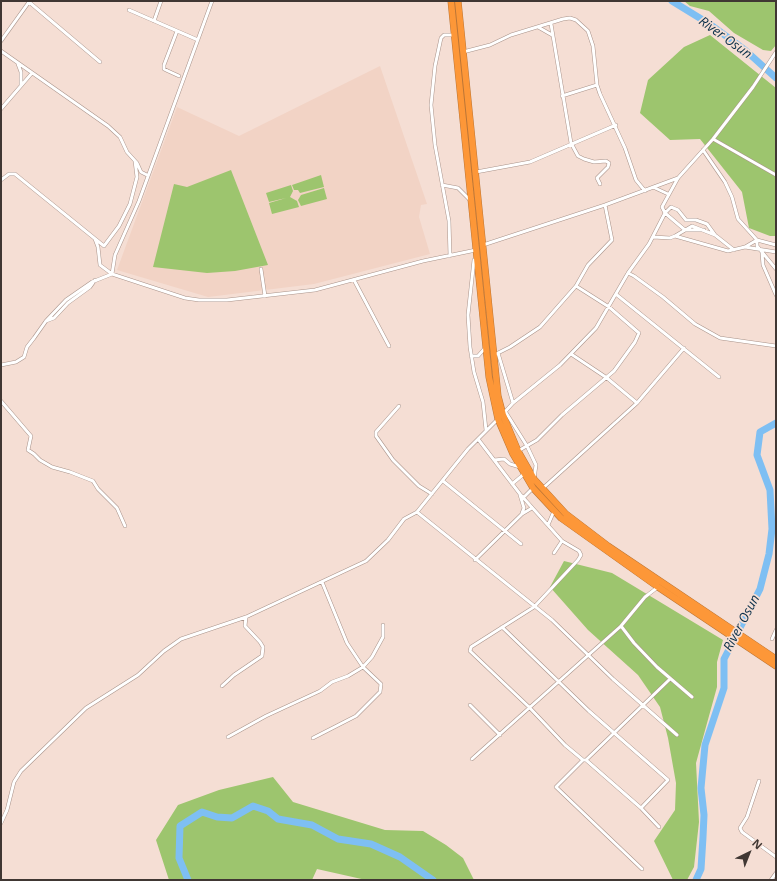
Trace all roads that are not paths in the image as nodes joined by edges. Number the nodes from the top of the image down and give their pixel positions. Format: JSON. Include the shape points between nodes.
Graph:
{"nodes":[{"id":1,"x":161,"y":1,"type":"edge"},
{"id":2,"x":207,"y":1,"type":"edge"},
{"id":3,"x":451,"y":1,"type":"edge"},
{"id":4,"x":458,"y":1,"type":"edge"},
{"id":5,"x":30,"y":2,"type":"edge"},
{"id":6,"x":211,"y":2,"type":"edge"},
{"id":7,"x":129,"y":10,"type":"dead end"},
{"id":8,"x":154,"y":21,"type":"junction"},
{"id":9,"x":551,"y":24,"type":"junction"},
{"id":10,"x":538,"y":27,"type":"junction"},
{"id":11,"x":177,"y":31,"type":"junction"},
{"id":12,"x":455,"y":35,"type":"junction"},
{"id":13,"x":552,"y":35,"type":"junction"},
{"id":14,"x":198,"y":40,"type":"junction"},
{"id":15,"x":1,"y":42,"type":"edge"},
{"id":16,"x":1,"y":52,"type":"edge"},
{"id":17,"x":463,"y":52,"type":"junction"},
{"id":18,"x":776,"y":52,"type":"edge"},
{"id":19,"x":100,"y":62,"type":"dead end"},
{"id":20,"x":18,"y":64,"type":"junction"},
{"id":21,"x":32,"y":73,"type":"junction"},
{"id":22,"x":179,"y":76,"type":"dead end"},
{"id":23,"x":21,"y":85,"type":"junction"},
{"id":24,"x":597,"y":85,"type":"junction"},
{"id":25,"x":562,"y":96,"type":"junction"},
{"id":26,"x":1,"y":108,"type":"edge"},
{"id":27,"x":616,"y":125,"type":"junction"},
{"id":28,"x":713,"y":139,"type":"junction"},
{"id":29,"x":571,"y":143,"type":"junction"},
{"id":30,"x":703,"y":150,"type":"junction"},
{"id":31,"x":135,"y":160,"type":"junction"},
{"id":32,"x":476,"y":172,"type":"junction"},
{"id":33,"x":147,"y":175,"type":"junction"},
{"id":34,"x":776,"y":175,"type":"edge"},
{"id":35,"x":678,"y":178,"type":"junction"},
{"id":36,"x":1,"y":180,"type":"edge"},
{"id":37,"x":600,"y":184,"type":"dead end"},
{"id":38,"x":442,"y":185,"type":"junction"},
{"id":39,"x":654,"y":188,"type":"junction"},
{"id":40,"x":645,"y":191,"type":"junction"},
{"id":41,"x":668,"y":194,"type":"junction"},
{"id":42,"x":472,"y":204,"type":"junction"},
{"id":43,"x":605,"y":206,"type":"junction"},
{"id":44,"x":665,"y":213,"type":"junction"},
{"id":45,"x":686,"y":220,"type":"junction"},
{"id":46,"x":692,"y":226,"type":"junction"},
{"id":47,"x":685,"y":230,"type":"junction"},
{"id":48,"x":704,"y":230,"type":"junction"},
{"id":49,"x":715,"y":235,"type":"junction"},
{"id":50,"x":675,"y":236,"type":"junction"},
{"id":51,"x":653,"y":237,"type":"junction"},
{"id":52,"x":95,"y":239,"type":"junction"},
{"id":53,"x":757,"y":240,"type":"junction"},
{"id":54,"x":766,"y":242,"type":"junction"},
{"id":55,"x":482,"y":245,"type":"junction"},
{"id":56,"x":776,"y":245,"type":"edge"},
{"id":57,"x":745,"y":246,"type":"junction"},
{"id":58,"x":760,"y":249,"type":"junction"},
{"id":59,"x":476,"y":250,"type":"junction"},
{"id":60,"x":734,"y":250,"type":"junction"},
{"id":61,"x":772,"y":250,"type":"junction"},
{"id":62,"x":776,"y":252,"type":"edge"},
{"id":63,"x":762,"y":253,"type":"junction"},
{"id":64,"x":450,"y":256,"type":"junction"},
{"id":65,"x":261,"y":269,"type":"dead end"},
{"id":66,"x":776,"y":269,"type":"edge"},
{"id":67,"x":628,"y":273,"type":"junction"},
{"id":68,"x":112,"y":274,"type":"junction"},
{"id":69,"x":354,"y":280,"type":"junction"},
{"id":70,"x":576,"y":286,"type":"junction"},
{"id":71,"x":617,"y":295,"type":"junction"},
{"id":72,"x":776,"y":295,"type":"edge"},
{"id":73,"x":265,"y":296,"type":"junction"},
{"id":74,"x":609,"y":307,"type":"junction"},
{"id":75,"x":389,"y":346,"type":"dead end"},
{"id":76,"x":776,"y":346,"type":"edge"},
{"id":77,"x":486,"y":347,"type":"junction"},
{"id":78,"x":684,"y":348,"type":"junction"},
{"id":79,"x":496,"y":354,"type":"junction"},
{"id":80,"x":571,"y":354,"type":"junction"},
{"id":81,"x":471,"y":356,"type":"junction"},
{"id":82,"x":1,"y":365,"type":"edge"},
{"id":83,"x":720,"y":377,"type":"dead end"},
{"id":84,"x":607,"y":378,"type":"junction"},
{"id":85,"x":1,"y":401,"type":"edge"},
{"id":86,"x":513,"y":403,"type":"junction"},
{"id":87,"x":637,"y":403,"type":"junction"},
{"id":88,"x":399,"y":406,"type":"dead end"},
{"id":89,"x":502,"y":415,"type":"junction"},
{"id":90,"x":486,"y":430,"type":"junction"},
{"id":91,"x":478,"y":439,"type":"junction"},
{"id":92,"x":528,"y":446,"type":"junction"},
{"id":93,"x":516,"y":453,"type":"junction"},
{"id":94,"x":504,"y":459,"type":"junction"},
{"id":95,"x":494,"y":460,"type":"junction"},
{"id":96,"x":520,"y":467,"type":"junction"},
{"id":97,"x":524,"y":474,"type":"junction"},
{"id":98,"x":534,"y":479,"type":"junction"},
{"id":99,"x":443,"y":481,"type":"junction"},
{"id":100,"x":512,"y":484,"type":"junction"},
{"id":101,"x":534,"y":488,"type":"junction"},
{"id":102,"x":542,"y":489,"type":"junction"},
{"id":103,"x":432,"y":494,"type":"junction"},
{"id":104,"x":520,"y":494,"type":"junction"},
{"id":105,"x":523,"y":498,"type":"junction"},
{"id":106,"x":532,"y":508,"type":"junction"},
{"id":107,"x":554,"y":511,"type":"junction"},
{"id":108,"x":417,"y":512,"type":"junction"},
{"id":109,"x":522,"y":514,"type":"junction"},
{"id":110,"x":548,"y":525,"type":"junction"},
{"id":111,"x":125,"y":526,"type":"dead end"},
{"id":112,"x":504,"y":531,"type":"junction"},
{"id":113,"x":562,"y":541,"type":"junction"},
{"id":114,"x":521,"y":544,"type":"dead end"},
{"id":115,"x":554,"y":553,"type":"dead end"},
{"id":116,"x":475,"y":560,"type":"junction"},
{"id":117,"x":322,"y":582,"type":"junction"},
{"id":118,"x":658,"y":587,"type":"junction"},
{"id":119,"x":534,"y":606,"type":"junction"},
{"id":120,"x":246,"y":616,"type":"junction"},
{"id":121,"x":708,"y":617,"type":"junction"},
{"id":122,"x":383,"y":625,"type":"dead end"},
{"id":123,"x":621,"y":626,"type":"junction"},
{"id":124,"x":502,"y":627,"type":"junction"},
{"id":125,"x":776,"y":630,"type":"edge"},
{"id":126,"x":772,"y":639,"type":"dead end"},
{"id":127,"x":753,"y":647,"type":"junction"},
{"id":128,"x":589,"y":655,"type":"junction"},
{"id":129,"x":776,"y":659,"type":"edge"},
{"id":130,"x":776,"y":666,"type":"edge"},
{"id":131,"x":363,"y":667,"type":"junction"},
{"id":132,"x":670,"y":679,"type":"junction"},
{"id":133,"x":558,"y":681,"type":"junction"},
{"id":134,"x":222,"y":686,"type":"dead end"},
{"id":135,"x":692,"y":697,"type":"dead end"},
{"id":136,"x":470,"y":705,"type":"dead end"},
{"id":137,"x":642,"y":706,"type":"junction"},
{"id":138,"x":529,"y":707,"type":"junction"},
{"id":139,"x":614,"y":732,"type":"junction"},
{"id":140,"x":500,"y":735,"type":"junction"},
{"id":141,"x":677,"y":735,"type":"dead end"},
{"id":142,"x":228,"y":737,"type":"dead end"},
{"id":143,"x":313,"y":738,"type":"dead end"},
{"id":144,"x":472,"y":759,"type":"dead end"},
{"id":145,"x":584,"y":760,"type":"junction"},
{"id":146,"x":760,"y":781,"type":"dead end"},
{"id":147,"x":641,"y":808,"type":"junction"},
{"id":148,"x":1,"y":823,"type":"edge"},
{"id":149,"x":659,"y":827,"type":"dead end"},
{"id":150,"x":776,"y":857,"type":"edge"},
{"id":151,"x":642,"y":869,"type":"dead end"},
{"id":152,"x":776,"y":873,"type":"edge"},
{"id":153,"x":771,"y":880,"type":"edge"}],
"edges":[{"from":1,"to":8,"type":"street"},
{"from":2,"to":6,"type":"street"},
{"from":3,"to":12,"type":"highway"},
{"from":4,"to":17,"type":"highway"},
{"from":5,"to":15,"type":"street"},
{"from":5,"to":19,"type":"street"},
{"from":6,"to":14,"type":"street"},
{"from":7,"to":8,"type":"street"},
{"from":8,"to":11,"type":"street"},
{"from":9,"to":10,"type":"street"},
{"from":9,"to":13,"type":"street"},
{"from":9,"to":24,"type":"street","via":[[570,18],[584,26],[593,46]]},
{"from":10,"to":13,"type":"street"},
{"from":10,"to":17,"type":"street"},
{"from":11,"to":14,"type":"street"},
{"from":11,"to":22,"type":"street","via":[[164,69]]},
{"from":12,"to":38,"type":"street","via":[[441,38],[432,89],[435,145]]},
{"from":12,"to":42,"type":"highway"},
{"from":13,"to":25,"type":"street"},
{"from":14,"to":33,"type":"street"},
{"from":16,"to":20,"type":"street"},
{"from":17,"to":32,"type":"highway"},
{"from":18,"to":28,"type":"street"},
{"from":20,"to":21,"type":"street"},
{"from":20,"to":23,"type":"street"},
{"from":21,"to":23,"type":"street"},
{"from":21,"to":31,"type":"street","via":[[108,126],[120,137],[127,152]]},
{"from":23,"to":26,"type":"street"},
{"from":24,"to":25,"type":"street"},
{"from":24,"to":27,"type":"street"},
{"from":25,"to":29,"type":"street"},
{"from":27,"to":29,"type":"street"},
{"from":27,"to":40,"type":"street","via":[[636,180]]},
{"from":28,"to":30,"type":"street"},
{"from":28,"to":34,"type":"street"},
{"from":29,"to":32,"type":"street","via":[[530,162]]},
{"from":29,"to":37,"type":"street","via":[[578,156],[594,162],[610,163],[597,178]]},
{"from":30,"to":35,"type":"street"},
{"from":30,"to":53,"type":"street","via":[[725,182],[738,219]]},
{"from":31,"to":33,"type":"street","via":[[141,172]]},
{"from":31,"to":52,"type":"street","via":[[137,177],[125,216],[105,245]]},
{"from":32,"to":55,"type":"highway"},
{"from":33,"to":68,"type":"street","via":[[139,201],[115,255]]},
{"from":35,"to":39,"type":"street"},
{"from":35,"to":41,"type":"street"},
{"from":36,"to":52,"type":"street","via":[[9,174],[15,174]]},
{"from":38,"to":42,"type":"street","via":[[458,188]]},
{"from":38,"to":64,"type":"street","via":[[449,221]]},
{"from":39,"to":40,"type":"street"},
{"from":39,"to":41,"type":"street"},
{"from":40,"to":43,"type":"street"},
{"from":41,"to":44,"type":"street","via":[[661,208]]},
{"from":42,"to":59,"type":"highway"},
{"from":43,"to":55,"type":"street"},
{"from":43,"to":70,"type":"street","via":[[612,240],[588,265]]},
{"from":44,"to":45,"type":"street","via":[[668,208],[674,208]]},
{"from":44,"to":47,"type":"street"},
{"from":44,"to":51,"type":"street"},
{"from":45,"to":46,"type":"street"},
{"from":45,"to":49,"type":"street","via":[[707,224]]},
{"from":46,"to":47,"type":"street"},
{"from":46,"to":48,"type":"street"},
{"from":47,"to":48,"type":"street"},
{"from":47,"to":50,"type":"street"},
{"from":48,"to":49,"type":"street"},
{"from":49,"to":60,"type":"street"},
{"from":50,"to":51,"type":"street"},
{"from":50,"to":60,"type":"street","via":[[697,241],[712,248]]},
{"from":51,"to":67,"type":"street"},
{"from":52,"to":68,"type":"street","via":[[100,265]]},
{"from":53,"to":54,"type":"street"},
{"from":53,"to":57,"type":"street"},
{"from":53,"to":58,"type":"street","via":[[756,245]]},
{"from":54,"to":56,"type":"street"},
{"from":54,"to":61,"type":"street"},
{"from":55,"to":79,"type":"highway"},
{"from":57,"to":58,"type":"street"},
{"from":57,"to":60,"type":"street"},
{"from":58,"to":61,"type":"street"},
{"from":58,"to":63,"type":"street"},
{"from":59,"to":64,"type":"street"},
{"from":59,"to":77,"type":"highway"},
{"from":59,"to":81,"type":"street","via":[[468,315]]},
{"from":61,"to":62,"type":"street"},
{"from":63,"to":66,"type":"street"},
{"from":63,"to":72,"type":"street","via":[[763,265]]},
{"from":64,"to":69,"type":"street"},
{"from":65,"to":73,"type":"street"},
{"from":67,"to":71,"type":"street"},
{"from":67,"to":76,"type":"street","via":[[663,297],[695,324],[720,338]]},
{"from":68,"to":73,"type":"street","via":[[199,300]]},
{"from":68,"to":82,"type":"street","via":[[95,280],[54,318],[46,321],[27,347],[24,357],[16,362]]},
{"from":69,"to":73,"type":"street","via":[[315,290]]},
{"from":69,"to":75,"type":"street"},
{"from":70,"to":74,"type":"street"},
{"from":70,"to":79,"type":"street","via":[[540,327],[510,348]]},
{"from":71,"to":74,"type":"street"},
{"from":71,"to":78,"type":"street"},
{"from":74,"to":80,"type":"street","via":[[596,328]]},
{"from":74,"to":84,"type":"street","via":[[637,330],[639,335],[621,363]]},
{"from":77,"to":81,"type":"street","via":[[478,356]]},
{"from":77,"to":89,"type":"highway","via":[[492,391]]},
{"from":78,"to":83,"type":"street"},
{"from":78,"to":87,"type":"street"},
{"from":79,"to":86,"type":"street"},
{"from":79,"to":89,"type":"highway","via":[[498,396]]},
{"from":80,"to":84,"type":"street"},
{"from":80,"to":86,"type":"street"},
{"from":81,"to":90,"type":"street","via":[[483,402]]},
{"from":84,"to":87,"type":"street"},
{"from":84,"to":92,"type":"street"},
{"from":85,"to":111,"type":"street","via":[[31,436],[28,450],[52,467],[93,481],[117,508]]},
{"from":86,"to":89,"type":"street"},
{"from":87,"to":102,"type":"street"},
{"from":88,"to":103,"type":"street","via":[[376,432],[376,436],[393,460],[419,486]]},
{"from":89,"to":90,"type":"street"},
{"from":89,"to":92,"type":"street"},
{"from":89,"to":93,"type":"highway"},
{"from":90,"to":91,"type":"street"},
{"from":91,"to":95,"type":"street"},
{"from":91,"to":99,"type":"street"},
{"from":92,"to":93,"type":"street"},
{"from":92,"to":98,"type":"street","via":[[536,465]]},
{"from":93,"to":94,"type":"street"},
{"from":93,"to":96,"type":"highway"},
{"from":93,"to":98,"type":"highway"},
{"from":94,"to":95,"type":"street"},
{"from":94,"to":96,"type":"street"},
{"from":95,"to":100,"type":"street"},
{"from":96,"to":97,"type":"highway"},
{"from":97,"to":100,"type":"street"},
{"from":97,"to":101,"type":"highway"},
{"from":98,"to":102,"type":"highway"},
{"from":99,"to":103,"type":"street"},
{"from":99,"to":112,"type":"street"},
{"from":100,"to":104,"type":"street"},
{"from":101,"to":105,"type":"street"},
{"from":101,"to":107,"type":"highway"},
{"from":102,"to":121,"type":"highway","via":[[584,529]]},
{"from":103,"to":108,"type":"street"},
{"from":104,"to":105,"type":"street"},
{"from":104,"to":109,"type":"street","via":[[524,508]]},
{"from":105,"to":106,"type":"street"},
{"from":106,"to":109,"type":"street"},
{"from":106,"to":110,"type":"street"},
{"from":107,"to":110,"type":"street"},
{"from":107,"to":118,"type":"highway"},
{"from":108,"to":116,"type":"street"},
{"from":108,"to":117,"type":"street","via":[[404,519],[388,540],[366,561]]},
{"from":109,"to":112,"type":"street"},
{"from":110,"to":113,"type":"street"},
{"from":112,"to":114,"type":"street"},
{"from":112,"to":116,"type":"street"},
{"from":113,"to":115,"type":"street"},
{"from":113,"to":119,"type":"street","via":[[576,548],[581,555]]},
{"from":116,"to":119,"type":"street"},
{"from":117,"to":120,"type":"street"},
{"from":117,"to":131,"type":"street","via":[[347,643]]},
{"from":118,"to":121,"type":"highway"},
{"from":118,"to":123,"type":"street","via":[[645,597]]},
{"from":119,"to":124,"type":"street"},
{"from":119,"to":128,"type":"street"},
{"from":120,"to":134,"type":"street","via":[[244,626],[263,647],[262,656]]},
{"from":120,"to":148,"type":"street","via":[[181,639],[164,650],[138,675],[86,708],[21,771],[14,782]]},
{"from":121,"to":127,"type":"highway"},
{"from":122,"to":131,"type":"street","via":[[383,637]]},
{"from":123,"to":128,"type":"street"},
{"from":123,"to":132,"type":"street"},
{"from":124,"to":133,"type":"street"},
{"from":124,"to":138,"type":"street","via":[[471,647],[470,651]]},
{"from":125,"to":126,"type":"street"},
{"from":127,"to":129,"type":"highway"},
{"from":127,"to":130,"type":"highway"},
{"from":128,"to":133,"type":"street"},
{"from":128,"to":137,"type":"street"},
{"from":131,"to":142,"type":"street"},
{"from":131,"to":143,"type":"street","via":[[381,684],[380,692],[356,716]]},
{"from":132,"to":135,"type":"street"},
{"from":132,"to":137,"type":"street"},
{"from":133,"to":138,"type":"street"},
{"from":133,"to":139,"type":"street"},
{"from":136,"to":140,"type":"street"},
{"from":137,"to":139,"type":"street"},
{"from":137,"to":141,"type":"street"},
{"from":138,"to":140,"type":"street"},
{"from":138,"to":145,"type":"street"},
{"from":139,"to":145,"type":"street"},
{"from":139,"to":147,"type":"street","via":[[668,780]]},
{"from":140,"to":144,"type":"street"},
{"from":145,"to":147,"type":"street"},
{"from":145,"to":151,"type":"street","via":[[556,787]]},
{"from":146,"to":150,"type":"street","via":[[747,817],[740,828]]},
{"from":147,"to":149,"type":"street"},
{"from":152,"to":153,"type":"street"}]}
